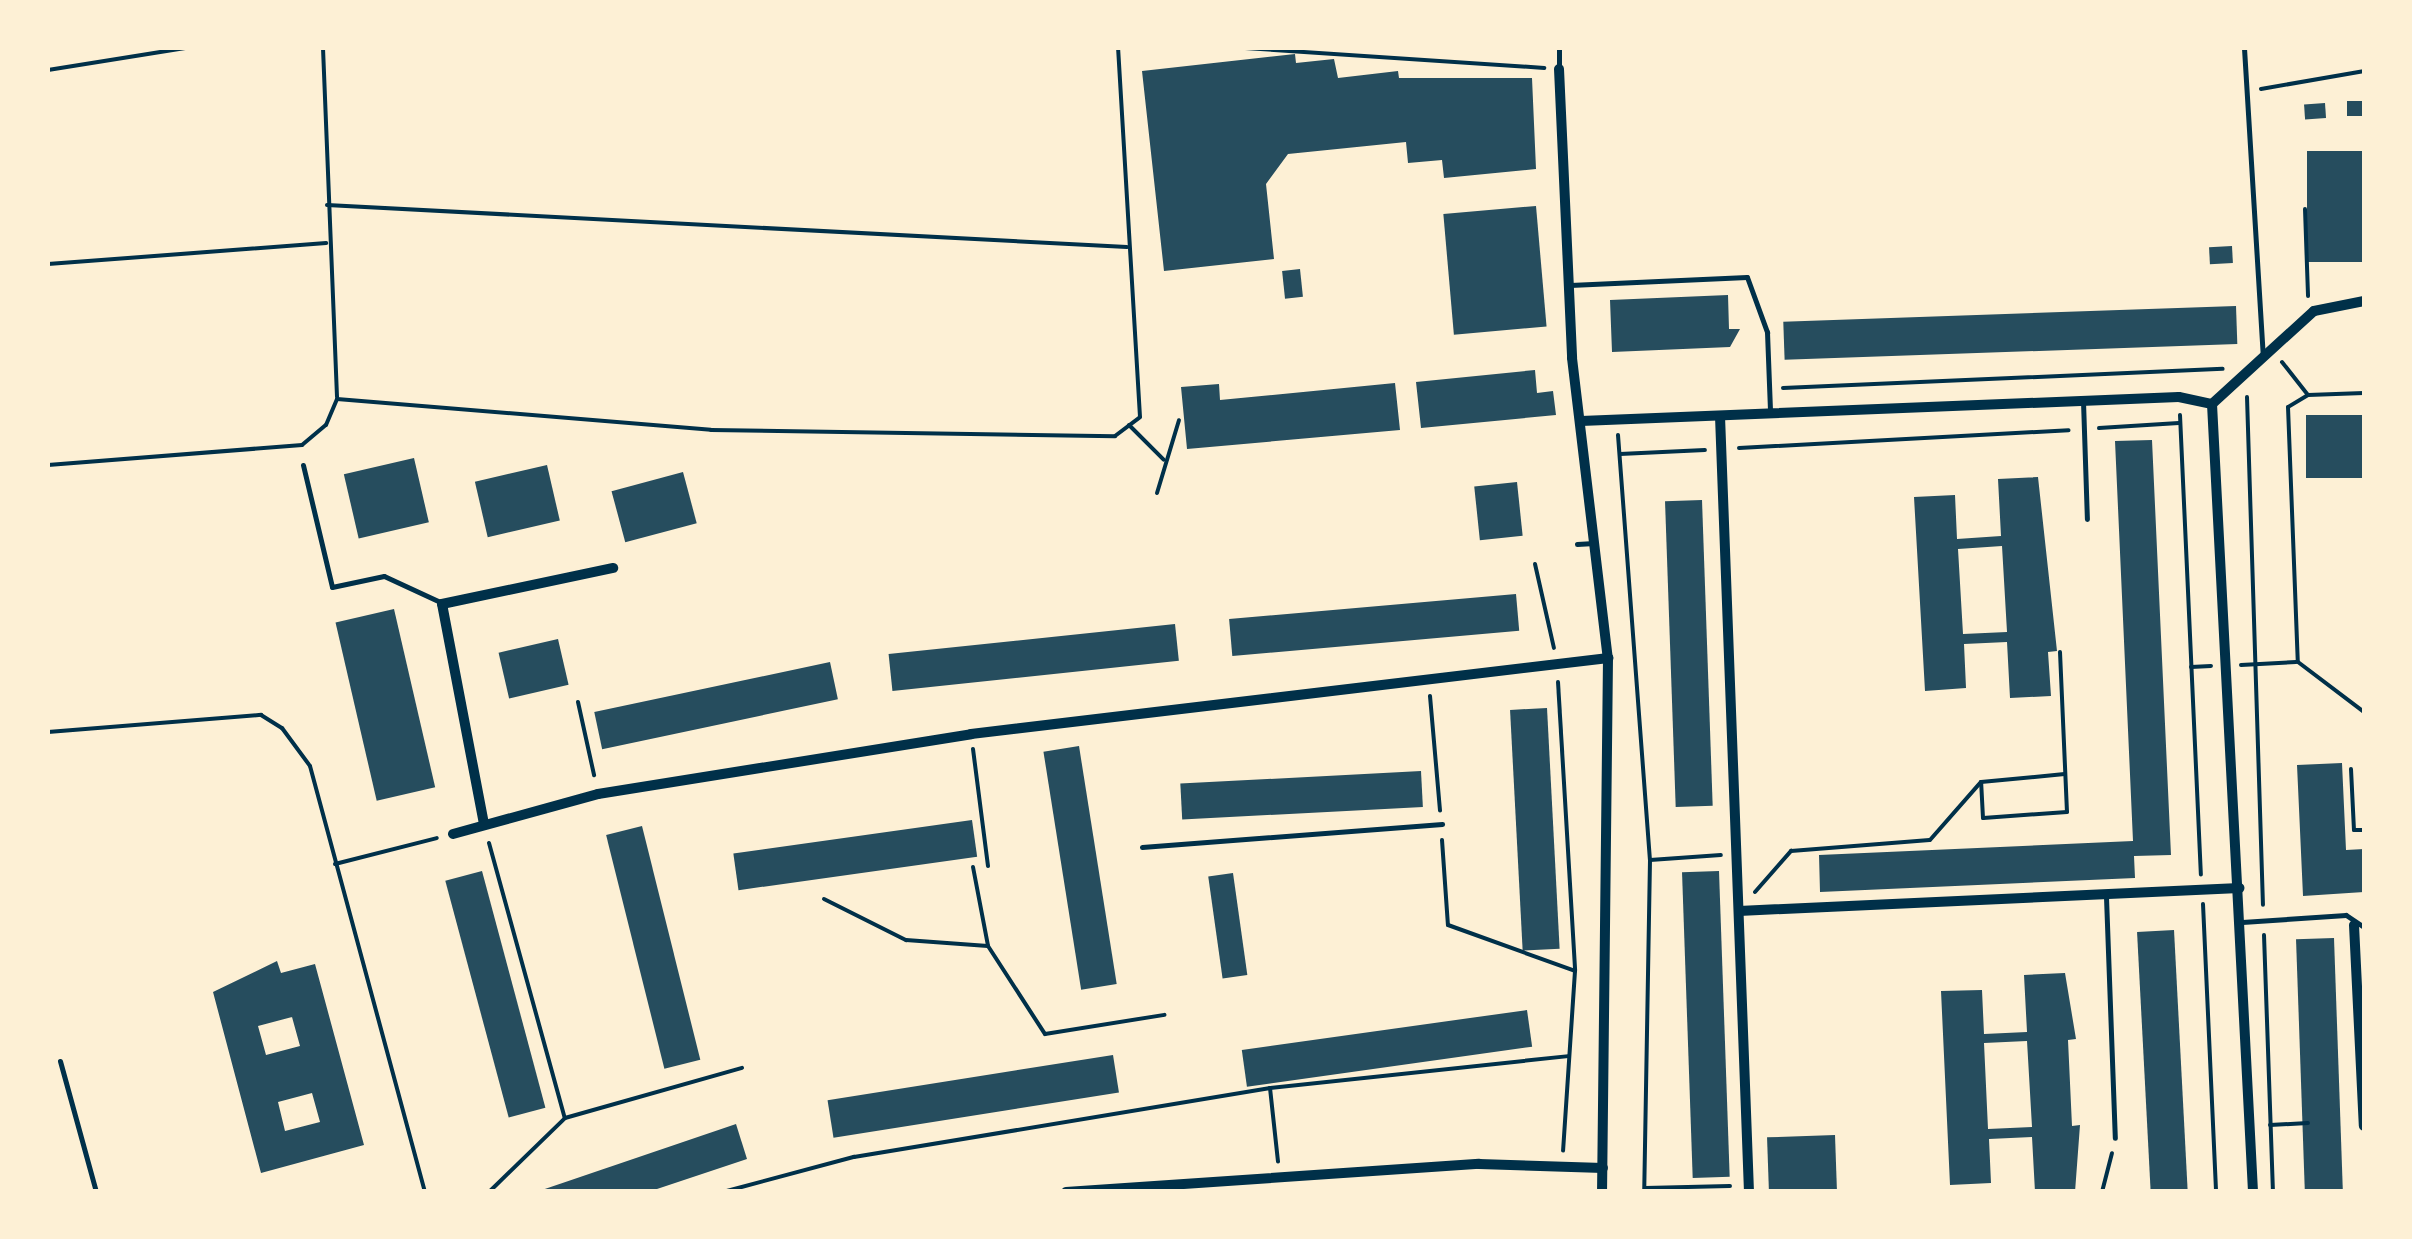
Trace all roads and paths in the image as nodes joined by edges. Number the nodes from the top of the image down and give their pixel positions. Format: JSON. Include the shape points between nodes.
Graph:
{"nodes":[{"id":1,"x":186,"y":48,"type":"edge"},
{"id":2,"x":323,"y":48,"type":"edge"},
{"id":3,"x":1118,"y":48,"type":"edge"},
{"id":4,"x":1245,"y":48,"type":"edge"},
{"id":5,"x":1558,"y":48,"type":"edge"},
{"id":6,"x":2244,"y":48,"type":"edge"},
{"id":7,"x":1559,"y":69,"type":"junction"},
{"id":8,"x":48,"y":70,"type":"edge"},
{"id":9,"x":2364,"y":71,"type":"edge"},
{"id":10,"x":2246,"y":92,"type":"junction"},
{"id":11,"x":327,"y":206,"type":"junction"},
{"id":12,"x":2305,"y":208,"type":"dead end"},
{"id":13,"x":326,"y":242,"type":"junction"},
{"id":14,"x":1127,"y":247,"type":"junction"},
{"id":15,"x":48,"y":264,"type":"edge"},
{"id":16,"x":1568,"y":285,"type":"junction"},
{"id":17,"x":2364,"y":301,"type":"edge"},
{"id":18,"x":2314,"y":311,"type":"junction"},
{"id":19,"x":2294,"y":349,"type":"dead end"},
{"id":20,"x":2265,"y":358,"type":"junction"},
{"id":21,"x":2178,"y":370,"type":"junction"},
{"id":22,"x":2240,"y":383,"type":"junction"},
{"id":23,"x":1768,"y":389,"type":"junction"},
{"id":24,"x":2364,"y":393,"type":"edge"},
{"id":25,"x":2308,"y":395,"type":"junction"},
{"id":26,"x":2179,"y":397,"type":"junction"},
{"id":27,"x":337,"y":399,"type":"junction"},
{"id":28,"x":2083,"y":402,"type":"junction"},
{"id":29,"x":2212,"y":404,"type":"junction"},
{"id":30,"x":1770,"y":414,"type":"junction"},
{"id":31,"x":1720,"y":416,"type":"junction"},
{"id":32,"x":1179,"y":420,"type":"dead end"},
{"id":33,"x":1616,"y":420,"type":"junction"},
{"id":34,"x":1580,"y":421,"type":"junction"},
{"id":35,"x":2180,"y":424,"type":"junction"},
{"id":36,"x":1130,"y":425,"type":"junction"},
{"id":37,"x":2084,"y":429,"type":"junction"},
{"id":38,"x":1721,"y":450,"type":"junction"},
{"id":39,"x":1620,"y":454,"type":"junction"},
{"id":40,"x":1164,"y":460,"type":"junction"},
{"id":41,"x":303,"y":464,"type":"dead end"},
{"id":42,"x":48,"y":466,"type":"edge"},
{"id":43,"x":1157,"y":492,"type":"dead end"},
{"id":44,"x":2086,"y":518,"type":"dead end"},
{"id":45,"x":1594,"y":542,"type":"junction"},
{"id":46,"x":1577,"y":544,"type":"dead end"},
{"id":47,"x":1536,"y":564,"type":"dead end"},
{"id":48,"x":613,"y":568,"type":"dead end"},
{"id":49,"x":442,"y":604,"type":"junction"},
{"id":50,"x":2060,"y":652,"type":"dead end"},
{"id":51,"x":1608,"y":658,"type":"junction"},
{"id":52,"x":1557,"y":663,"type":"junction"},
{"id":53,"x":1428,"y":678,"type":"junction"},
{"id":54,"x":578,"y":702,"type":"dead end"},
{"id":55,"x":2364,"y":712,"type":"edge"},
{"id":56,"x":48,"y":732,"type":"edge"},
{"id":57,"x":971,"y":734,"type":"junction"},
{"id":58,"x":2351,"y":769,"type":"dead end"},
{"id":59,"x":2065,"y":774,"type":"junction"},
{"id":60,"x":1981,"y":782,"type":"junction"},
{"id":61,"x":598,"y":794,"type":"junction"},
{"id":62,"x":484,"y":824,"type":"junction"},
{"id":63,"x":1442,"y":824,"type":"junction"},
{"id":64,"x":2364,"y":830,"type":"edge"},
{"id":65,"x":453,"y":834,"type":"joint"},
{"id":66,"x":1142,"y":847,"type":"dead end"},
{"id":67,"x":1735,"y":854,"type":"junction"},
{"id":68,"x":1650,"y":860,"type":"junction"},
{"id":69,"x":335,"y":864,"type":"junction"},
{"id":70,"x":988,"y":866,"type":"dead end"},
{"id":71,"x":973,"y":868,"type":"dead end"},
{"id":72,"x":2239,"y":888,"type":"junction"},
{"id":73,"x":2202,"y":891,"type":"junction"},
{"id":74,"x":2106,"y":894,"type":"junction"},
{"id":75,"x":824,"y":899,"type":"dead end"},
{"id":76,"x":1738,"y":911,"type":"junction"},
{"id":77,"x":2263,"y":920,"type":"junction"},
{"id":78,"x":2242,"y":922,"type":"junction"},
{"id":79,"x":2359,"y":926,"type":"edge"},
{"id":80,"x":988,"y":946,"type":"junction"},
{"id":81,"x":1575,"y":971,"type":"junction"},
{"id":82,"x":1164,"y":1015,"type":"dead end"},
{"id":83,"x":1568,"y":1056,"type":"junction"},
{"id":84,"x":60,"y":1061,"type":"dead end"},
{"id":85,"x":742,"y":1068,"type":"dead end"},
{"id":86,"x":1270,"y":1088,"type":"junction"},
{"id":87,"x":564,"y":1118,"type":"junction"},
{"id":88,"x":2308,"y":1123,"type":"dead end"},
{"id":89,"x":2270,"y":1125,"type":"junction"},
{"id":90,"x":2250,"y":1126,"type":"junction"},
{"id":91,"x":2364,"y":1126,"type":"edge"},
{"id":92,"x":2116,"y":1138,"type":"joint"},
{"id":93,"x":1562,"y":1167,"type":"junction"},
{"id":94,"x":1603,"y":1168,"type":"junction"},
{"id":95,"x":1279,"y":1174,"type":"junction"},
{"id":96,"x":1266,"y":1175,"type":"junction"},
{"id":97,"x":1749,"y":1188,"type":"edge"},
{"id":98,"x":1105,"y":1189,"type":"edge"},
{"id":99,"x":1645,"y":1190,"type":"edge"},
{"id":100,"x":96,"y":1192,"type":"edge"},
{"id":101,"x":425,"y":1192,"type":"edge"},
{"id":102,"x":490,"y":1192,"type":"edge"},
{"id":103,"x":723,"y":1192,"type":"edge"},
{"id":104,"x":1066,"y":1192,"type":"edge"},
{"id":105,"x":1268,"y":1192,"type":"edge"},
{"id":106,"x":1602,"y":1192,"type":"edge"},
{"id":107,"x":2102,"y":1192,"type":"edge"},
{"id":108,"x":2216,"y":1192,"type":"edge"},
{"id":109,"x":2253,"y":1192,"type":"edge"},
{"id":110,"x":2273,"y":1192,"type":"edge"}],
"edges":[{"from":1,"to":8,"type":"path"},
{"from":2,"to":11,"type":"path"},
{"from":3,"to":14,"type":"path","via":[[1134,198]]},
{"from":4,"to":7,"type":"path"},
{"from":5,"to":7,"type":"lane"},
{"from":6,"to":10,"type":"lane"},
{"from":7,"to":16,"type":"street"},
{"from":9,"to":10,"type":"path"},
{"from":10,"to":20,"type":"lane","via":[[2258,349]]},
{"from":11,"to":13,"type":"path"},
{"from":11,"to":14,"type":"path"},
{"from":12,"to":18,"type":"path"},
{"from":13,"to":15,"type":"path"},
{"from":13,"to":27,"type":"path"},
{"from":14,"to":36,"type":"path","via":[[1140,417]]},
{"from":16,"to":23,"type":"lane","via":[[1747,277],[1766,332]]},
{"from":16,"to":34,"type":"street"},
{"from":17,"to":18,"type":"street"},
{"from":18,"to":20,"type":"street"},
{"from":19,"to":25,"type":"path","via":[[2280,364]]},
{"from":20,"to":22,"type":"street"},
{"from":21,"to":22,"type":"path","via":[[2229,369]]},
{"from":21,"to":23,"type":"path"},
{"from":21,"to":26,"type":"path"},
{"from":22,"to":29,"type":"street"},
{"from":22,"to":77,"type":"path","via":[[2249,394],[2242,408]]},
{"from":23,"to":30,"type":"lane"},
{"from":24,"to":25,"type":"path"},
{"from":25,"to":55,"type":"path","via":[[2288,407],[2298,662]]},
{"from":26,"to":28,"type":"street"},
{"from":26,"to":29,"type":"street"},
{"from":26,"to":35,"type":"path"},
{"from":27,"to":36,"type":"path","via":[[711,430],[1115,436]]},
{"from":27,"to":42,"type":"path","via":[[302,445]]},
{"from":28,"to":30,"type":"street"},
{"from":28,"to":37,"type":"lane"},
{"from":29,"to":72,"type":"street"},
{"from":30,"to":31,"type":"street"},
{"from":31,"to":33,"type":"street"},
{"from":31,"to":38,"type":"street"},
{"from":32,"to":40,"type":"path"},
{"from":33,"to":34,"type":"street"},
{"from":33,"to":39,"type":"path"},
{"from":34,"to":45,"type":"street"},
{"from":35,"to":37,"type":"path"},
{"from":35,"to":73,"type":"path"},
{"from":36,"to":40,"type":"path"},
{"from":37,"to":38,"type":"path"},
{"from":37,"to":44,"type":"lane"},
{"from":38,"to":39,"type":"path"},
{"from":38,"to":67,"type":"street"},
{"from":39,"to":68,"type":"path"},
{"from":40,"to":43,"type":"path"},
{"from":41,"to":49,"type":"lane","via":[[332,587],[384,576]]},
{"from":45,"to":46,"type":"lane"},
{"from":45,"to":51,"type":"street"},
{"from":47,"to":52,"type":"path"},
{"from":48,"to":49,"type":"street"},
{"from":49,"to":62,"type":"street"},
{"from":50,"to":59,"type":"path"},
{"from":51,"to":52,"type":"street"},
{"from":51,"to":94,"type":"street"},
{"from":52,"to":53,"type":"street"},
{"from":52,"to":81,"type":"path"},
{"from":53,"to":57,"type":"street"},
{"from":53,"to":63,"type":"path"},
{"from":54,"to":61,"type":"path"},
{"from":56,"to":69,"type":"path","via":[[261,715],[310,766]]},
{"from":57,"to":61,"type":"street"},
{"from":57,"to":70,"type":"path"},
{"from":58,"to":64,"type":"path","via":[[2354,830]]},
{"from":59,"to":60,"type":"path"},
{"from":59,"to":60,"type":"path","via":[[2067,812],[1983,818]]},
{"from":60,"to":76,"type":"path","via":[[1930,840],[1791,850]]},
{"from":61,"to":62,"type":"street"},
{"from":62,"to":65,"type":"street"},
{"from":62,"to":87,"type":"path"},
{"from":63,"to":66,"type":"lane"},
{"from":63,"to":81,"type":"path","via":[[1448,925]]},
{"from":65,"to":69,"type":"path"},
{"from":67,"to":68,"type":"path"},
{"from":67,"to":76,"type":"street"},
{"from":68,"to":99,"type":"path"},
{"from":69,"to":101,"type":"path"},
{"from":71,"to":80,"type":"path"},
{"from":72,"to":73,"type":"street"},
{"from":72,"to":78,"type":"street"},
{"from":73,"to":74,"type":"street"},
{"from":73,"to":108,"type":"path"},
{"from":74,"to":76,"type":"street"},
{"from":74,"to":92,"type":"lane"},
{"from":75,"to":80,"type":"path","via":[[906,940]]},
{"from":76,"to":97,"type":"street"},
{"from":77,"to":78,"type":"lane"},
{"from":77,"to":79,"type":"lane","via":[[2346,914]]},
{"from":77,"to":89,"type":"path"},
{"from":78,"to":90,"type":"street"},
{"from":79,"to":91,"type":"street"},
{"from":80,"to":82,"type":"path","via":[[1045,1034]]},
{"from":81,"to":83,"type":"path"},
{"from":83,"to":86,"type":"path"},
{"from":83,"to":93,"type":"path"},
{"from":84,"to":100,"type":"lane"},
{"from":85,"to":87,"type":"path"},
{"from":86,"to":95,"type":"path"},
{"from":86,"to":103,"type":"path","via":[[854,1157]]},
{"from":87,"to":102,"type":"path"},
{"from":88,"to":89,"type":"path"},
{"from":89,"to":90,"type":"path"},
{"from":89,"to":110,"type":"path"},
{"from":90,"to":109,"type":"street"},
{"from":92,"to":107,"type":"path"},
{"from":93,"to":94,"type":"street"},
{"from":93,"to":95,"type":"street"},
{"from":94,"to":106,"type":"street"},
{"from":95,"to":96,"type":"street"},
{"from":96,"to":98,"type":"street"},
{"from":96,"to":105,"type":"lane"},
{"from":97,"to":99,"type":"path"},
{"from":98,"to":104,"type":"street"}]}
